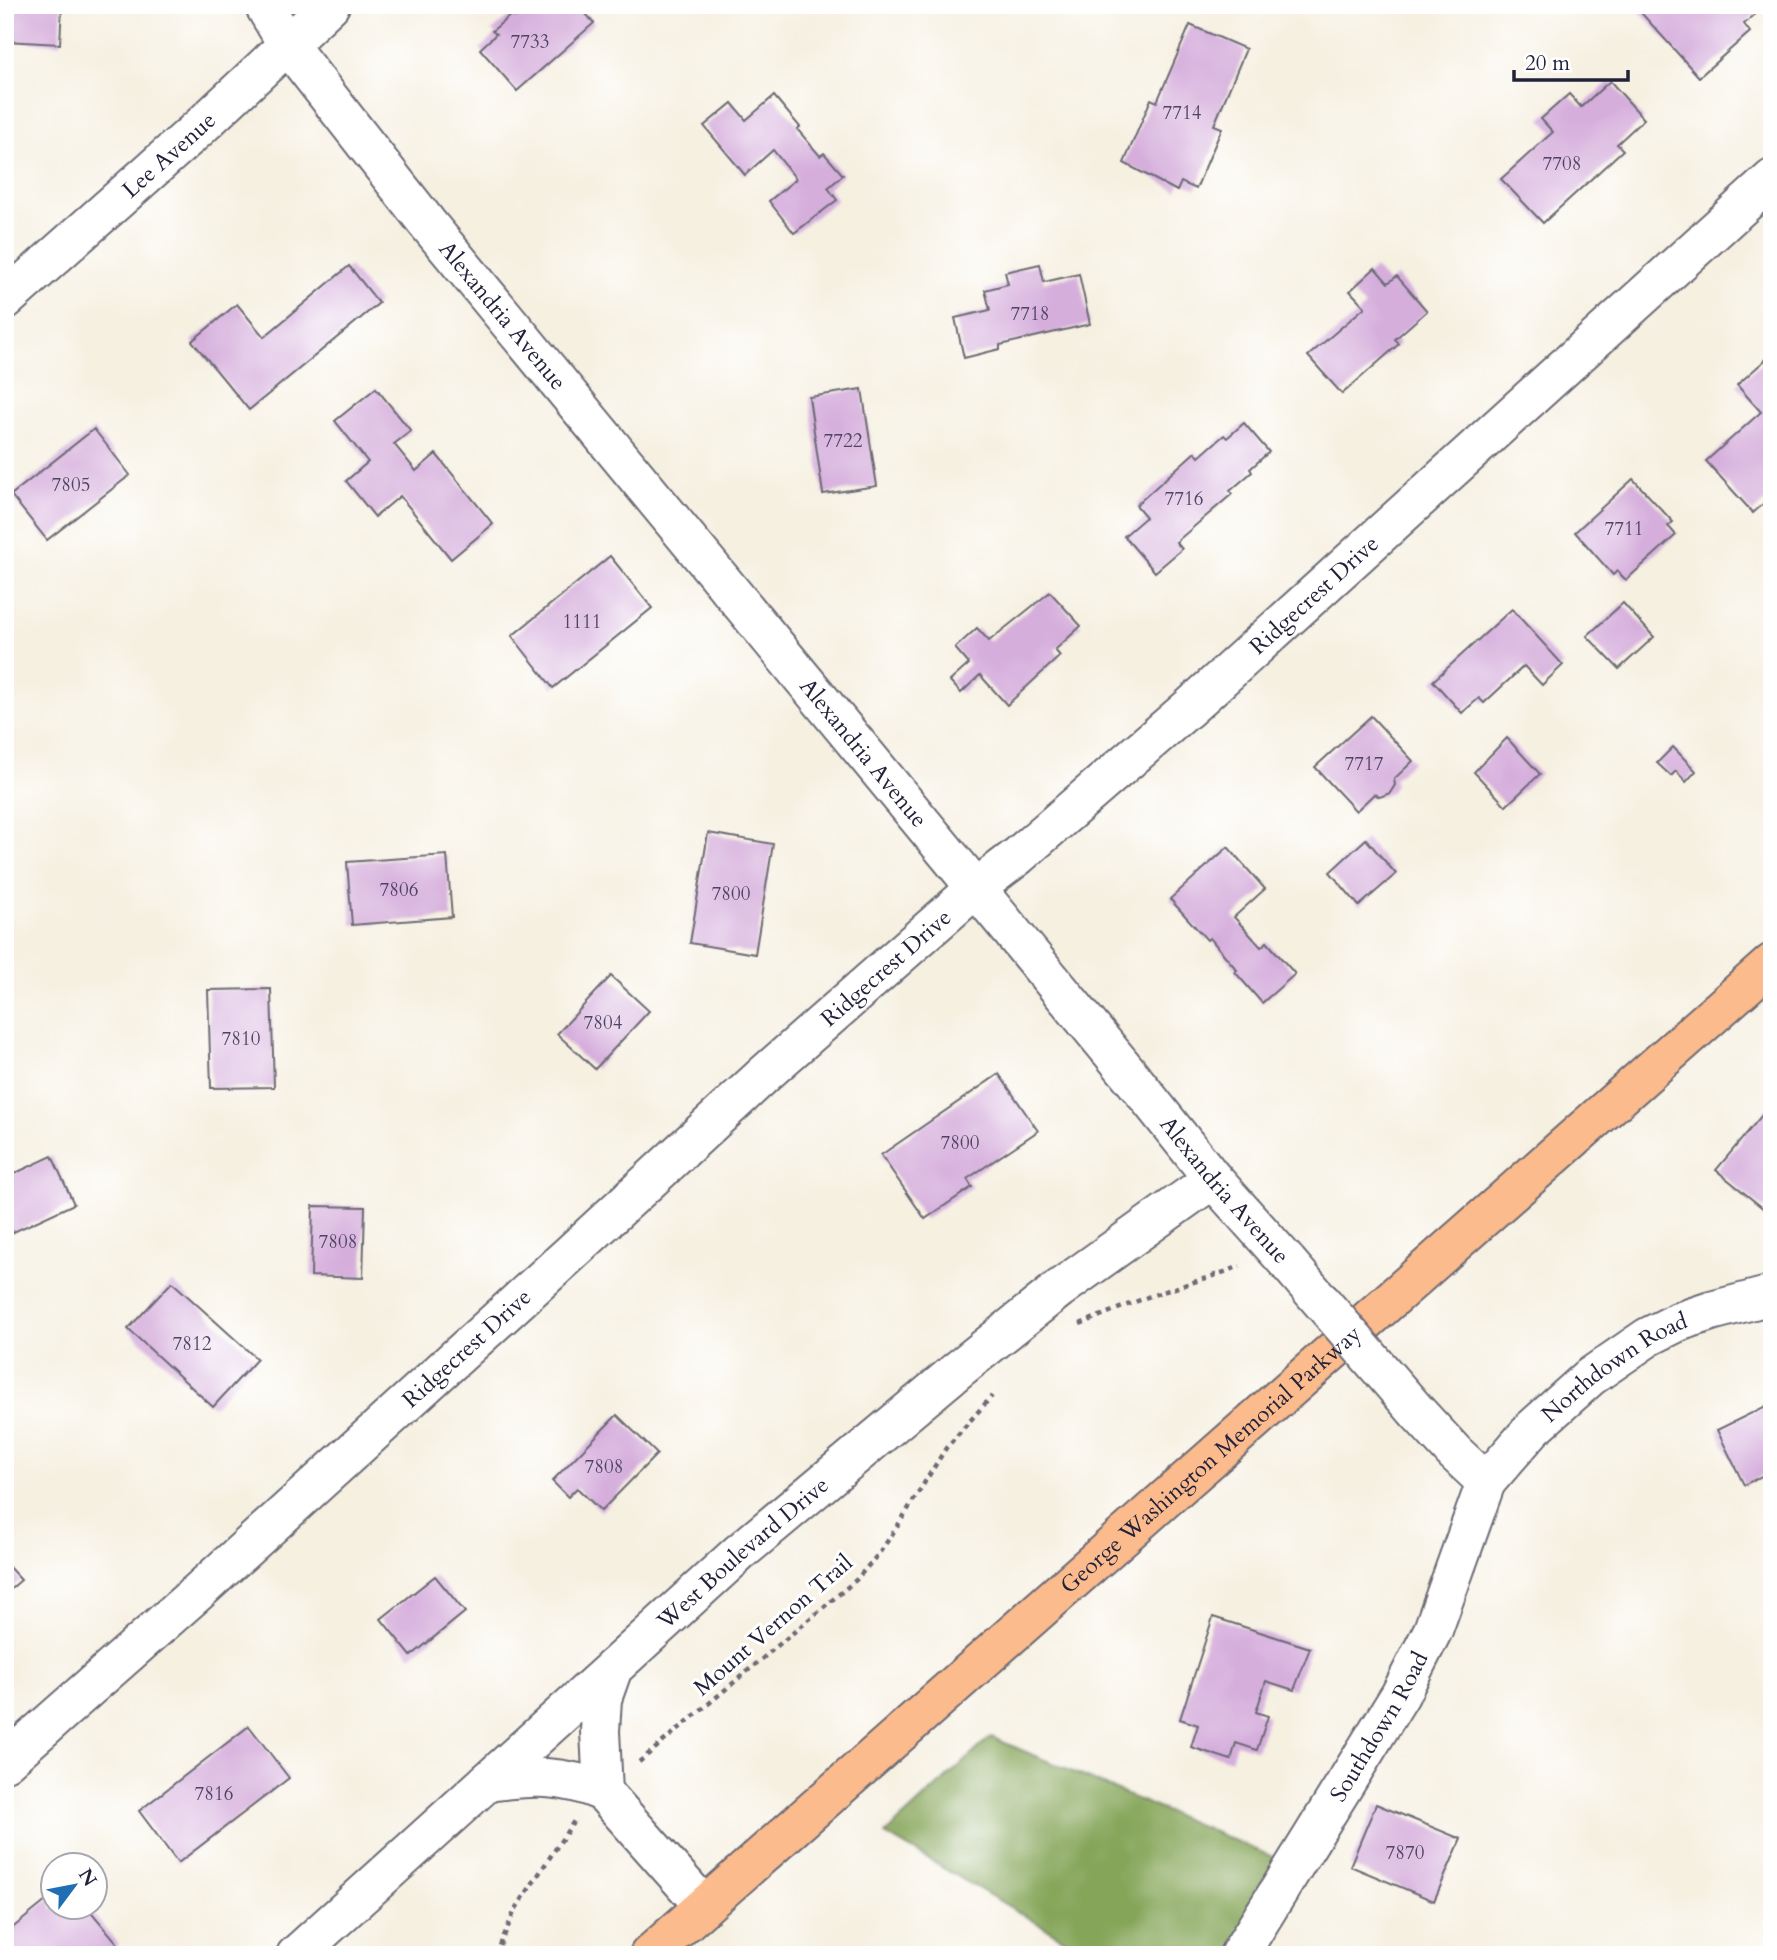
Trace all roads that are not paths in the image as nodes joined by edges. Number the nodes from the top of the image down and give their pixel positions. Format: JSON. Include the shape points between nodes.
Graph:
{"nodes":[{"id":1,"x":264,"y":5,"type":"edge"},
{"id":2,"x":330,"y":5,"type":"edge"},
{"id":3,"x":287,"y":44,"type":"junction"},
{"id":4,"x":1772,"y":179,"type":"edge"},
{"id":5,"x":5,"y":300,"type":"edge"},
{"id":6,"x":975,"y":889,"type":"junction"},
{"id":7,"x":1772,"y":963,"type":"edge"},
{"id":8,"x":1213,"y":1179,"type":"junction"},
{"id":9,"x":1772,"y":1295,"type":"edge"},
{"id":10,"x":1486,"y":1482,"type":"junction"},
{"id":11,"x":613,"y":1668,"type":"junction"},
{"id":12,"x":5,"y":1762,"type":"edge"},
{"id":13,"x":487,"y":1782,"type":"junction"},
{"id":14,"x":603,"y":1792,"type":"junction"},
{"id":15,"x":704,"y":1906,"type":"junction"},
{"id":16,"x":296,"y":1955,"type":"edge"},
{"id":17,"x":649,"y":1955,"type":"edge"},
{"id":18,"x":1239,"y":1955,"type":"edge"}],
"edges":[{"from":1,"to":3,"type":"street","name":"Alexandria Avenue"},
{"from":2,"to":3,"type":"street","name":"Lee Avenue"},
{"from":3,"to":5,"type":"street","name":"Lee Avenue","via":[[201,127]]},
{"from":3,"to":6,"type":"street","name":"Alexandria Avenue","via":[[427,223]]},
{"from":4,"to":6,"type":"street","name":"Ridgecrest Drive","via":[[1191,706]]},
{"from":6,"to":8,"type":"street","name":"Alexandria Avenue"},
{"from":6,"to":12,"type":"street","name":"Ridgecrest Drive"},
{"from":7,"to":15,"type":"main road","name":"George Washington Memorial Parkway"},
{"from":8,"to":10,"type":"street","name":"Alexandria Avenue","bridge":true,"via":[[1455,1453]]},
{"from":8,"to":11,"type":"street","name":"West Boulevard Drive","via":[[1059,1289],[959,1369],[739,1553]]},
{"from":9,"to":10,"type":"street","name":"Northdown Road","via":[[1678,1322],[1648,1337],[1590,1377],[1533,1428]]},
{"from":10,"to":18,"type":"street","name":"Southdown Road","via":[[1433,1630],[1401,1695]]},
{"from":11,"to":13,"type":"street","name":"West Boulevard Drive"},
{"from":11,"to":14,"type":"street","via":[[602,1699]]},
{"from":13,"to":14,"type":"street","via":[[547,1776]]},
{"from":13,"to":16,"type":"street","name":"West Boulevard Drive"},
{"from":14,"to":15,"type":"street"},
{"from":15,"to":17,"type":"main road","name":"George Washington Memorial Parkway"}]}
